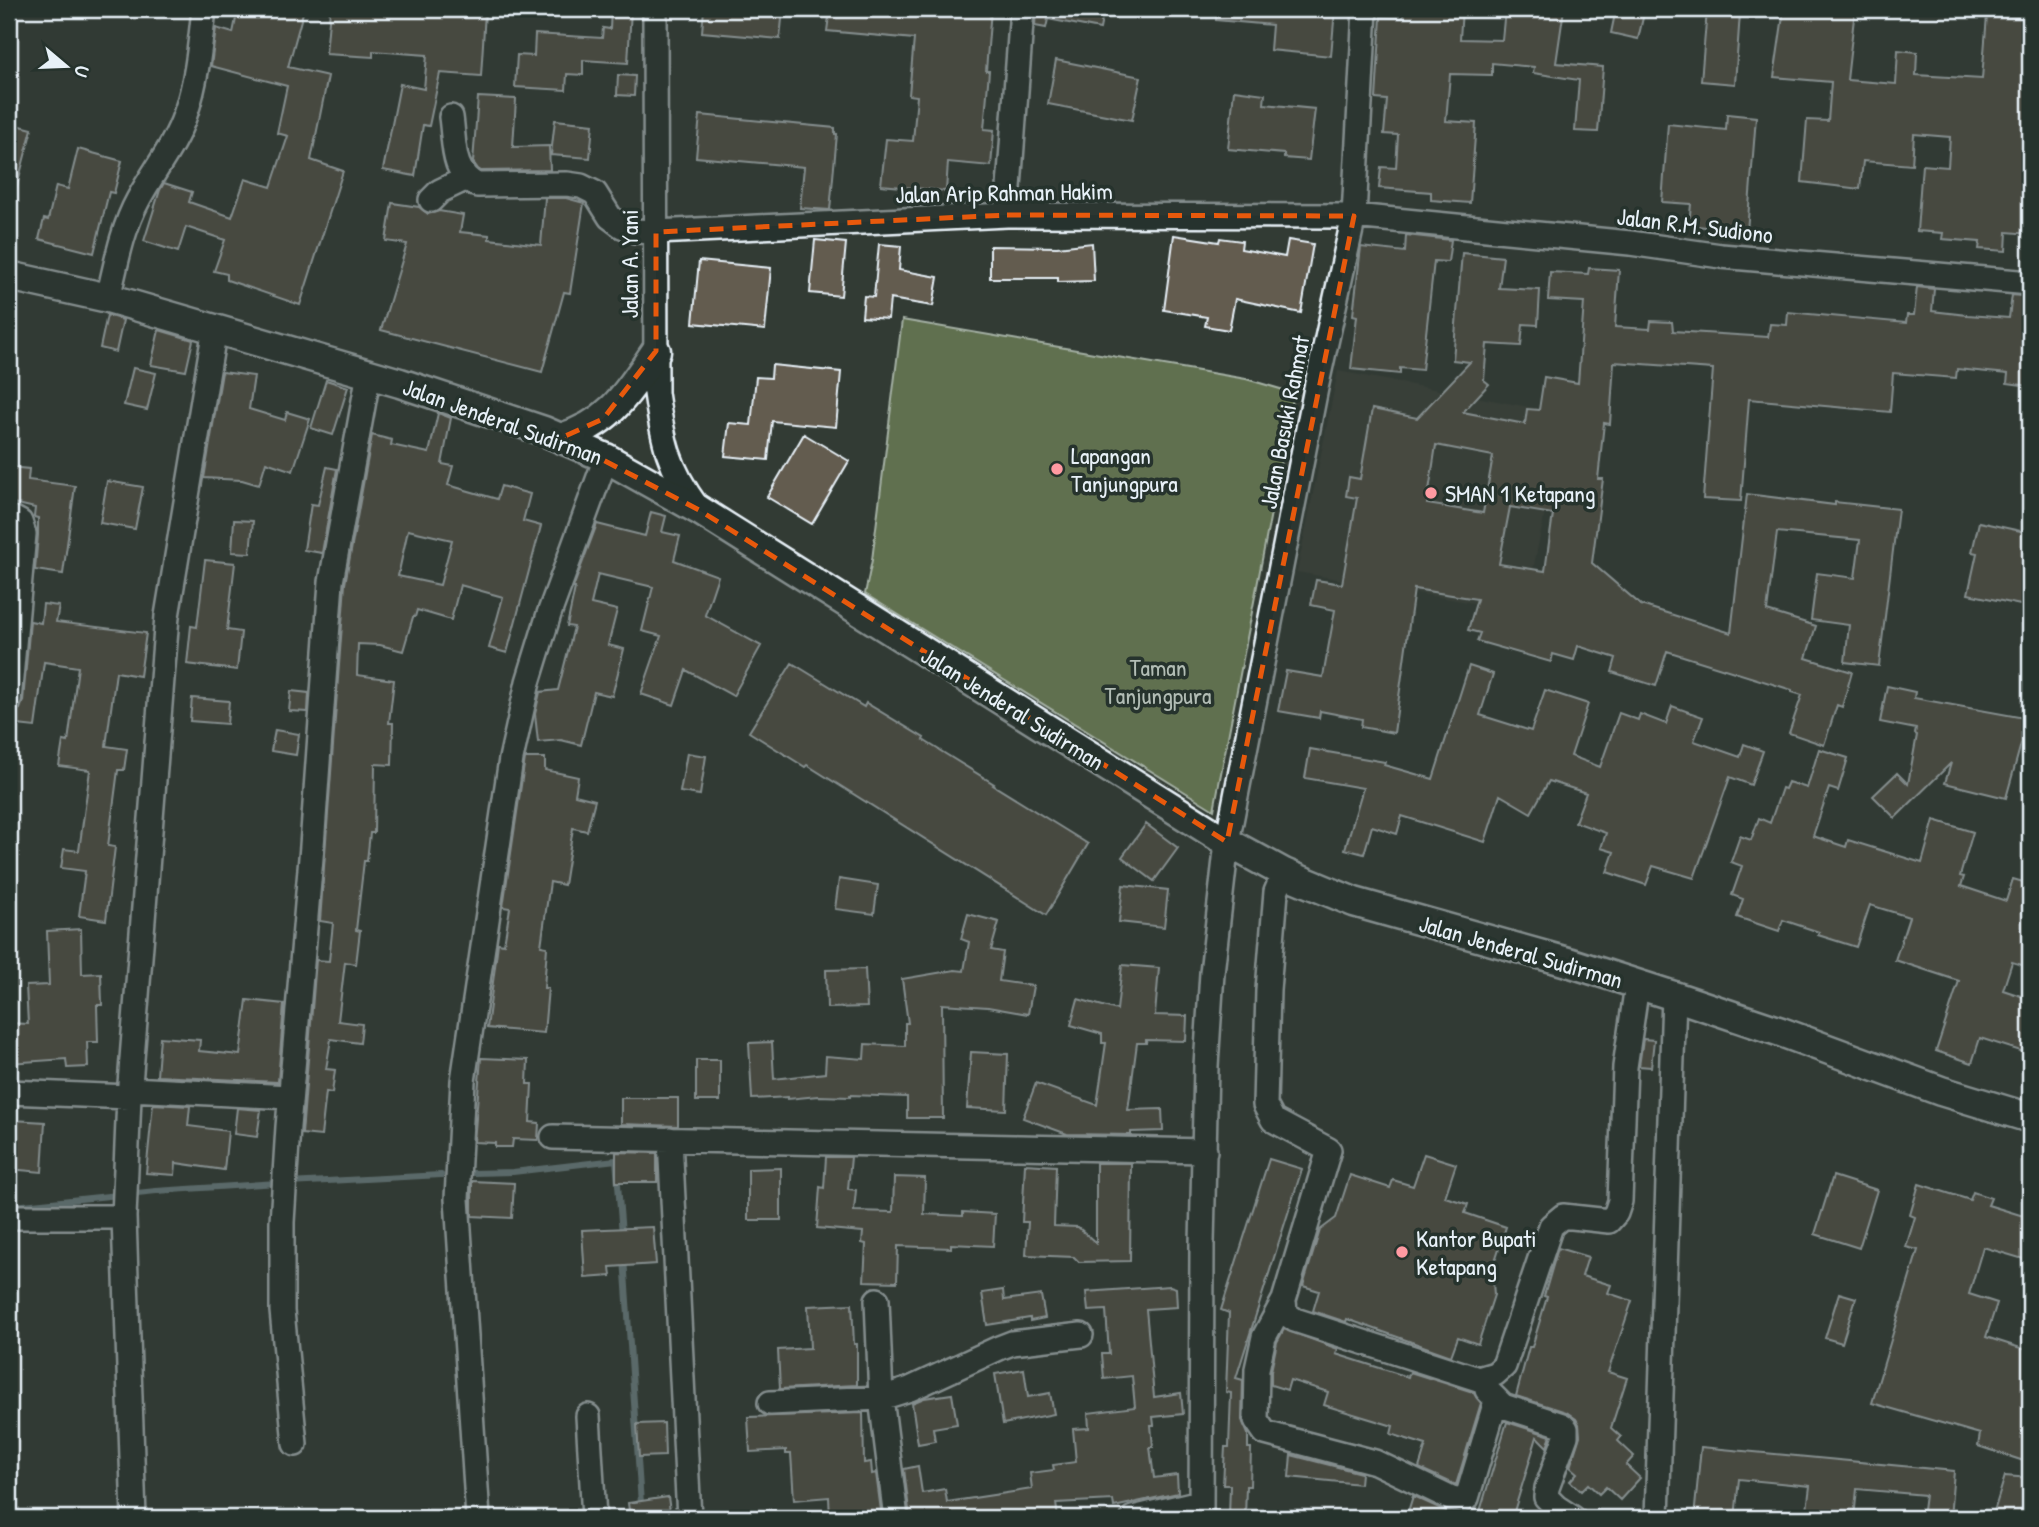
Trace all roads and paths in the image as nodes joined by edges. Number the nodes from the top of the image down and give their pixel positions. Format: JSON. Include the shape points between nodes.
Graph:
{"nodes":[{"id":1,"x":204,"y":9,"type":"edge"},
{"id":2,"x":655,"y":9,"type":"edge"},
{"id":3,"x":1022,"y":9,"type":"edge"},
{"id":4,"x":1365,"y":9,"type":"edge"},
{"id":5,"x":451,"y":117,"type":"dead end"},
{"id":6,"x":465,"y":179,"type":"junction"},
{"id":7,"x":431,"y":200,"type":"dead end"},
{"id":8,"x":1007,"y":215,"type":"junction"},
{"id":9,"x":1354,"y":216,"type":"junction"},
{"id":10,"x":656,"y":232,"type":"junction"},
{"id":11,"x":9,"y":276,"type":"edge"},
{"id":12,"x":2030,"y":283,"type":"edge"},
{"id":13,"x":108,"y":298,"type":"junction"},
{"id":14,"x":215,"y":328,"type":"junction"},
{"id":15,"x":656,"y":351,"type":"junction"},
{"id":16,"x":369,"y":373,"type":"junction"},
{"id":17,"x":561,"y":438,"type":"junction"},
{"id":18,"x":606,"y":458,"type":"junction"},
{"id":19,"x":699,"y":510,"type":"junction"},
{"id":20,"x":9,"y":516,"type":"edge"},
{"id":21,"x":9,"y":700,"type":"edge"},
{"id":22,"x":1227,"y":842,"type":"junction"},
{"id":23,"x":1284,"y":873,"type":"junction"},
{"id":24,"x":1637,"y":985,"type":"junction"},
{"id":25,"x":1674,"y":996,"type":"junction"},
{"id":26,"x":9,"y":1092,"type":"edge"},
{"id":27,"x":130,"y":1093,"type":"junction"},
{"id":28,"x":290,"y":1097,"type":"junction"},
{"id":29,"x":2030,"y":1118,"type":"edge"},
{"id":30,"x":553,"y":1137,"type":"dead end"},
{"id":31,"x":670,"y":1139,"type":"junction"},
{"id":32,"x":1205,"y":1151,"type":"junction"},
{"id":33,"x":9,"y":1217,"type":"edge"},
{"id":34,"x":124,"y":1217,"type":"junction"},
{"id":35,"x":877,"y":1300,"type":"dead end"},
{"id":36,"x":1284,"y":1300,"type":"junction"},
{"id":37,"x":1081,"y":1335,"type":"dead end"},
{"id":38,"x":1478,"y":1379,"type":"junction"},
{"id":39,"x":881,"y":1398,"type":"junction"},
{"id":40,"x":1496,"y":1401,"type":"junction"},
{"id":41,"x":770,"y":1403,"type":"dead end"},
{"id":42,"x":588,"y":1416,"type":"dead end"},
{"id":43,"x":295,"y":1444,"type":"dead end"},
{"id":44,"x":1200,"y":1510,"type":"edge"},
{"id":45,"x":134,"y":1518,"type":"edge"},
{"id":46,"x":478,"y":1518,"type":"edge"},
{"id":47,"x":594,"y":1518,"type":"edge"},
{"id":48,"x":689,"y":1518,"type":"edge"},
{"id":49,"x":896,"y":1518,"type":"edge"},
{"id":50,"x":1133,"y":1518,"type":"edge"},
{"id":51,"x":1573,"y":1518,"type":"edge"},
{"id":52,"x":1657,"y":1518,"type":"edge"}],
"edges":[{"from":1,"to":13,"type":"street","via":[[185,116],[174,144],[127,223]]},
{"from":2,"to":10,"type":"street","name":"Jalan A. Yani"},
{"from":3,"to":8,"type":"street"},
{"from":4,"to":9,"type":"street","name":"Jalan Basuki Rahmat"},
{"from":5,"to":6,"type":"street","via":[[457,166]]},
{"from":6,"to":7,"type":"street"},
{"from":6,"to":10,"type":"street","name":"Jalan Arip Rahman Hakim","via":[[477,186],[581,186],[595,193],[610,217],[622,226]]},
{"from":8,"to":9,"type":"street","name":"Jalan Arip Rahman Hakim"},
{"from":8,"to":10,"type":"street","name":"Jalan Arip Rahman Hakim"},
{"from":9,"to":12,"type":"street","name":"Jalan R.M. Sudiono","via":[[1721,256]]},
{"from":9,"to":22,"type":"street","name":"Jalan Basuki Rahmat"},
{"from":10,"to":15,"type":"street","name":"Jalan A. Yani"},
{"from":11,"to":13,"type":"main road","name":"Jalan Jenderal Sudirman"},
{"from":13,"to":14,"type":"main road","name":"Jalan Jenderal Sudirman"},
{"from":14,"to":16,"type":"main road","name":"Jalan Jenderal Sudirman"},
{"from":14,"to":27,"type":"street","via":[[167,616]]},
{"from":15,"to":17,"type":"main road","via":[[631,389],[603,419]]},
{"from":15,"to":19,"type":"street","name":"Jalan A. Yani","via":[[656,393],[664,444],[681,485]]},
{"from":16,"to":17,"type":"main road","name":"Jalan Jenderal Sudirman"},
{"from":16,"to":28,"type":"street","via":[[331,582]]},
{"from":17,"to":18,"type":"main road","name":"Jalan Jenderal Sudirman"},
{"from":18,"to":19,"type":"main road","name":"Jalan Jenderal Sudirman"},
{"from":18,"to":46,"type":"street","via":[[525,695],[509,772],[463,1081],[457,1199]]},
{"from":19,"to":22,"type":"main road","name":"Jalan Jenderal Sudirman"},
{"from":20,"to":21,"type":"street","via":[[20,522],[24,534]]},
{"from":22,"to":23,"type":"main road","name":"Jalan Jenderal Sudirman"},
{"from":22,"to":32,"type":"street","name":"Jalan Basuki Rahmat","via":[[1212,973]]},
{"from":23,"to":24,"type":"main road","name":"Jalan Jenderal Sudirman","via":[[1354,902]]},
{"from":23,"to":36,"type":"street","via":[[1275,904],[1265,1105],[1273,1120],[1329,1150]]},
{"from":24,"to":25,"type":"main road","name":"Jalan Jenderal Sudirman"},
{"from":24,"to":38,"type":"street","via":[[1625,1067],[1616,1213],[1609,1221],[1563,1216],[1551,1226],[1504,1366]]},
{"from":25,"to":29,"type":"main road","name":"Jalan Jenderal Sudirman"},
{"from":25,"to":52,"type":"street"},
{"from":26,"to":27,"type":"street"},
{"from":27,"to":28,"type":"street"},
{"from":27,"to":34,"type":"street"},
{"from":28,"to":43,"type":"street","via":[[282,1311]]},
{"from":30,"to":31,"type":"street"},
{"from":31,"to":32,"type":"street"},
{"from":31,"to":48,"type":"street"},
{"from":32,"to":44,"type":"street","name":"Jalan Basuki Rahmat"},
{"from":33,"to":34,"type":"street"},
{"from":34,"to":45,"type":"street"},
{"from":35,"to":39,"type":"street"},
{"from":36,"to":38,"type":"street","via":[[1285,1312],[1295,1320]]},
{"from":36,"to":40,"type":"street","via":[[1264,1338],[1257,1369],[1256,1420],[1265,1433],[1375,1462],[1462,1501],[1467,1499]]},
{"from":37,"to":39,"type":"street","via":[[1012,1343]]},
{"from":38,"to":40,"type":"street"},
{"from":39,"to":41,"type":"street"},
{"from":39,"to":49,"type":"street"},
{"from":40,"to":51,"type":"street","via":[[1566,1429],[1546,1497]]},
{"from":42,"to":47,"type":"street"},
{"from":44,"to":50,"type":"street"}]}
